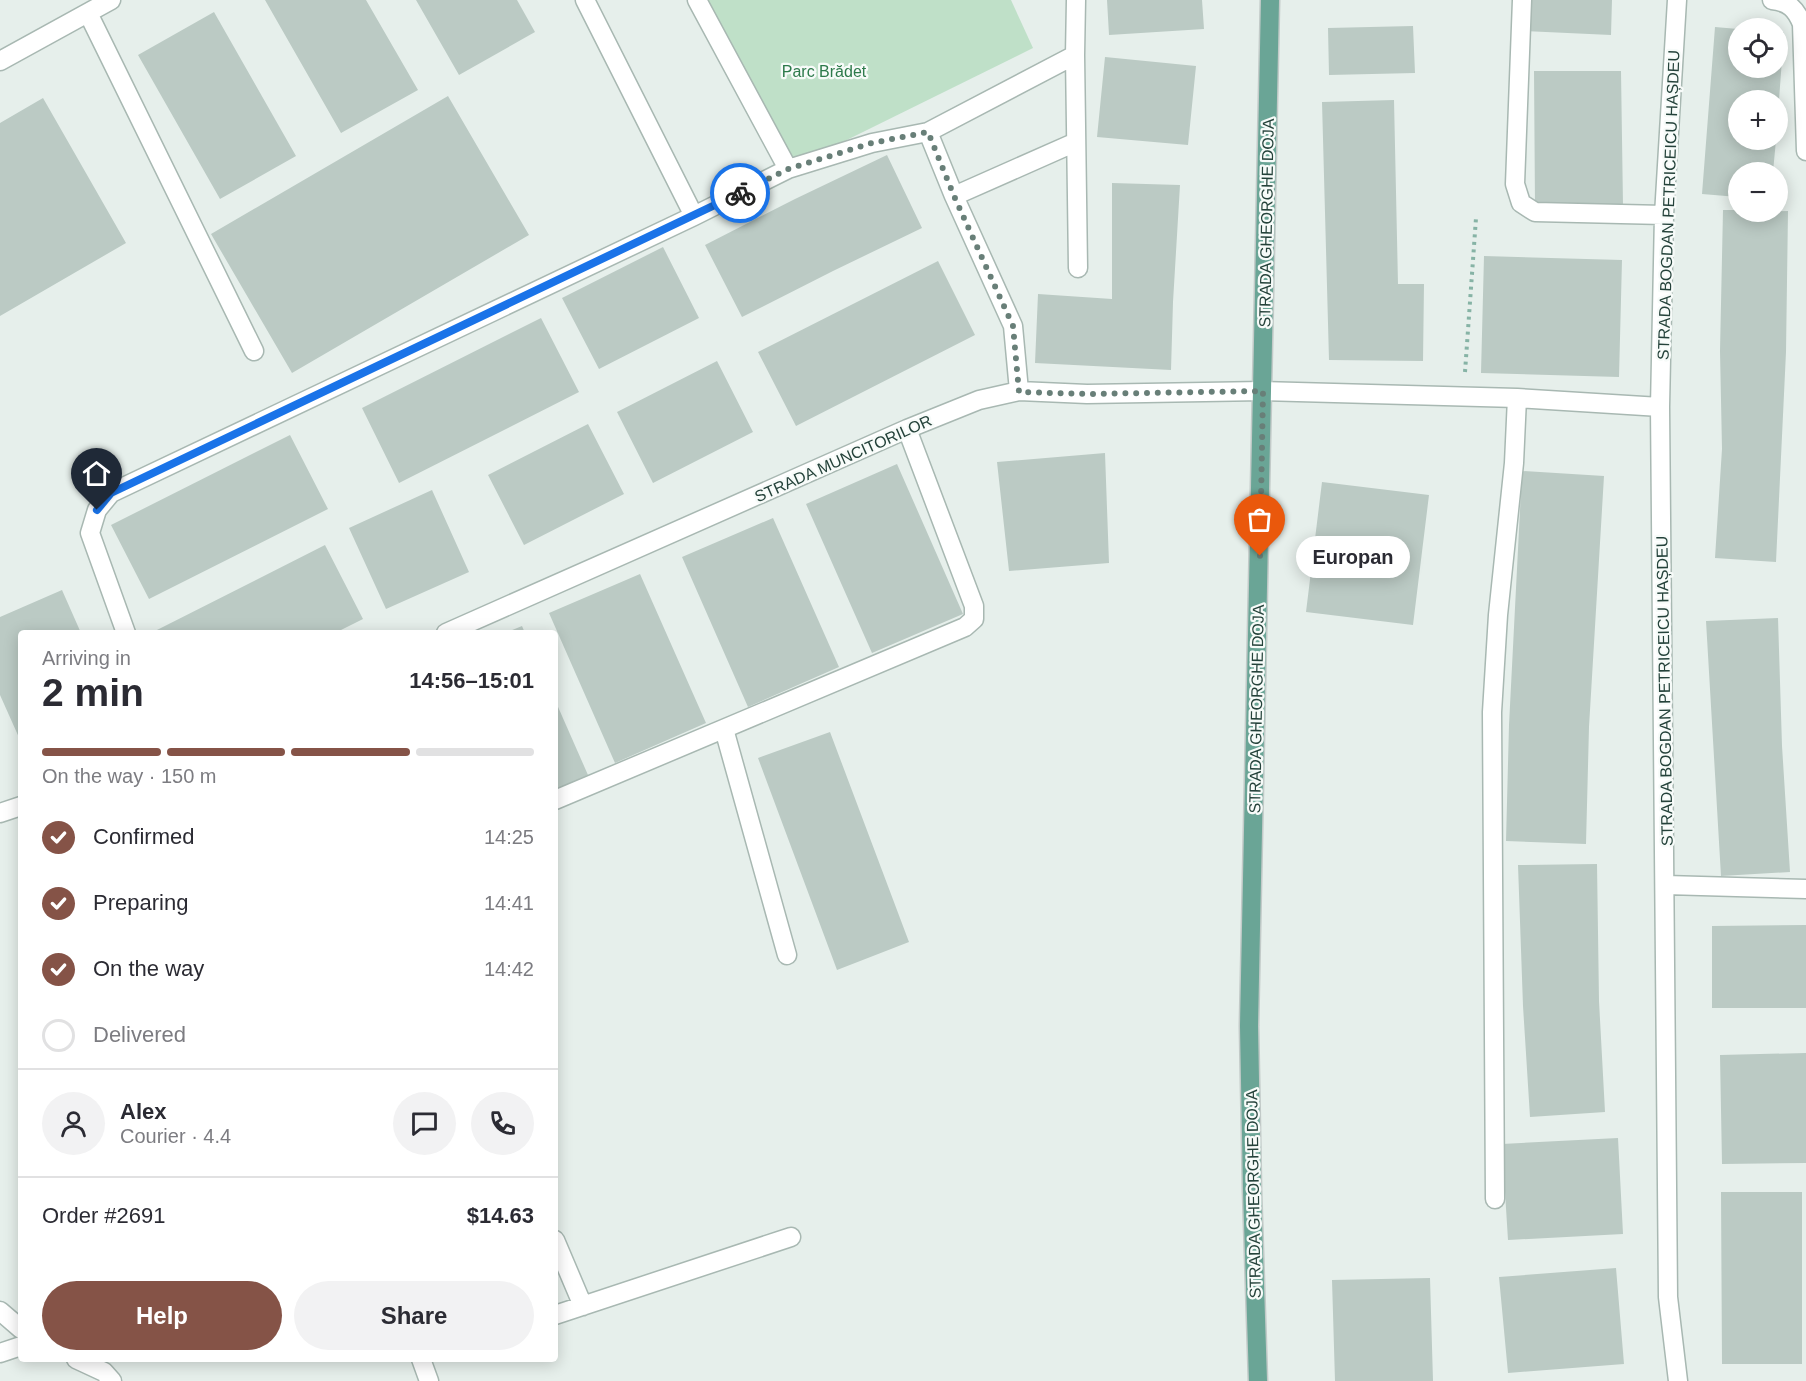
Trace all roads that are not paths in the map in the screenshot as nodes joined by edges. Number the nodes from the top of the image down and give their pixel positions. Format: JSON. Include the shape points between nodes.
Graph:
{"nodes":[{"id":1,"x":111,"y":0,"type":"edge"},
{"id":2,"x":585,"y":0,"type":"edge"},
{"id":3,"x":697,"y":0,"type":"edge"},
{"id":4,"x":1076,"y":0,"type":"edge"},
{"id":5,"x":1270,"y":0,"type":"edge"},
{"id":6,"x":1522,"y":0,"type":"edge"},
{"id":7,"x":1677,"y":0,"type":"edge"},
{"id":8,"x":1772,"y":0,"type":"edge"},
{"id":9,"x":88,"y":13,"type":"junction"},
{"id":10,"x":1075,"y":55,"type":"junction"},
{"id":11,"x":0,"y":61,"type":"edge"},
{"id":12,"x":928,"y":132,"type":"junction"},
{"id":13,"x":1076,"y":142,"type":"junction"},
{"id":14,"x":1806,"y":151,"type":"edge"},
{"id":15,"x":788,"y":169,"type":"junction"},
{"id":16,"x":954,"y":196,"type":"junction"},
{"id":17,"x":1664,"y":215,"type":"junction"},
{"id":18,"x":694,"y":216,"type":"junction"},
{"id":19,"x":1078,"y":268,"type":"dead end"},
{"id":20,"x":254,"y":351,"type":"dead end"},
{"id":21,"x":1263,"y":391,"type":"junction"},
{"id":22,"x":1019,"y":392,"type":"junction"},
{"id":23,"x":1517,"y":398,"type":"junction"},
{"id":24,"x":1660,"y":407,"type":"junction"},
{"id":25,"x":907,"y":429,"type":"junction"},
{"id":26,"x":125,"y":630,"type":"edge"},
{"id":27,"x":453,"y":630,"type":"edge"},
{"id":28,"x":724,"y":729,"type":"junction"},
{"id":29,"x":558,"y":799,"type":"edge"},
{"id":30,"x":18,"y":807,"type":"edge"},
{"id":31,"x":0,"y":813,"type":"edge"},
{"id":32,"x":1666,"y":885,"type":"junction"},
{"id":33,"x":1806,"y":889,"type":"edge"},
{"id":34,"x":787,"y":955,"type":"dead end"},
{"id":35,"x":1495,"y":1199,"type":"dead end"},
{"id":36,"x":791,"y":1237,"type":"dead end"},
{"id":37,"x":558,"y":1247,"type":"edge"},
{"id":38,"x":584,"y":1306,"type":"junction"},
{"id":39,"x":0,"y":1311,"type":"edge"},
{"id":40,"x":558,"y":1314,"type":"edge"},
{"id":41,"x":18,"y":1326,"type":"edge"},
{"id":42,"x":18,"y":1347,"type":"edge"},
{"id":43,"x":0,"y":1353,"type":"edge"},
{"id":44,"x":82,"y":1362,"type":"edge"},
{"id":45,"x":423,"y":1362,"type":"edge"},
{"id":46,"x":112,"y":1381,"type":"edge"},
{"id":47,"x":429,"y":1381,"type":"edge"},
{"id":48,"x":1258,"y":1381,"type":"edge"},
{"id":49,"x":1678,"y":1381,"type":"edge"}],
"edges":[{"from":1,"to":9,"type":"street"},
{"from":2,"to":18,"type":"street"},
{"from":3,"to":15,"type":"street"},
{"from":4,"to":10,"type":"street"},
{"from":5,"to":21,"type":"main road","name":"STRADA GHEORGHE DOJA"},
{"from":6,"to":17,"type":"street","via":[[1515,184],[1521,203],[1535,212]]},
{"from":7,"to":17,"type":"street","name":"STRADA BOGDAN PETRICEICU HAȘDEU"},
{"from":8,"to":14,"type":"street","via":[[1785,1],[1797,12],[1802,24]]},
{"from":9,"to":11,"type":"street"},
{"from":9,"to":20,"type":"street"},
{"from":10,"to":12,"type":"street"},
{"from":10,"to":13,"type":"street"},
{"from":12,"to":15,"type":"street","via":[[872,143]]},
{"from":12,"to":16,"type":"street"},
{"from":13,"to":16,"type":"street"},
{"from":13,"to":19,"type":"street"},
{"from":15,"to":18,"type":"street"},
{"from":16,"to":22,"type":"street","via":[[1013,326]]},
{"from":17,"to":24,"type":"street","name":"STRADA BOGDAN PETRICEICU HAȘDEU"},
{"from":18,"to":26,"type":"street","via":[[111,493],[97,510],[90,533]]},
{"from":21,"to":22,"type":"street","name":"STRADA MUNCITORILOR"},
{"from":21,"to":23,"type":"street","name":"STRADA MUNCITORILOR"},
{"from":21,"to":48,"type":"main road","name":"STRADA GHEORGHE DOJA","via":[[1249,1026]]},
{"from":22,"to":25,"type":"street","name":"STRADA MUNCITORILOR","via":[[979,400]]},
{"from":23,"to":24,"type":"street","name":"STRADA MUNCITORILOR"},
{"from":23,"to":35,"type":"street","via":[[1492,712]]},
{"from":24,"to":32,"type":"street","name":"STRADA BOGDAN PETRICEICU HAȘDEU"},
{"from":25,"to":27,"type":"street","name":"STRADA MUNCITORILOR"},
{"from":25,"to":28,"type":"street","via":[[974,606],[974,618],[965,627]]},
{"from":28,"to":29,"type":"street"},
{"from":28,"to":34,"type":"street"},
{"from":30,"to":31,"type":"street"},
{"from":32,"to":33,"type":"street"},
{"from":32,"to":49,"type":"street","name":"STRADA BOGDAN PETRICEICU HAȘDEU","via":[[1668,1297]]},
{"from":36,"to":38,"type":"street"},
{"from":37,"to":38,"type":"street"},
{"from":38,"to":40,"type":"street"},
{"from":39,"to":41,"type":"street"},
{"from":42,"to":43,"type":"street"},
{"from":44,"to":46,"type":"street","via":[[104,1372]]},
{"from":45,"to":47,"type":"street"}]}
